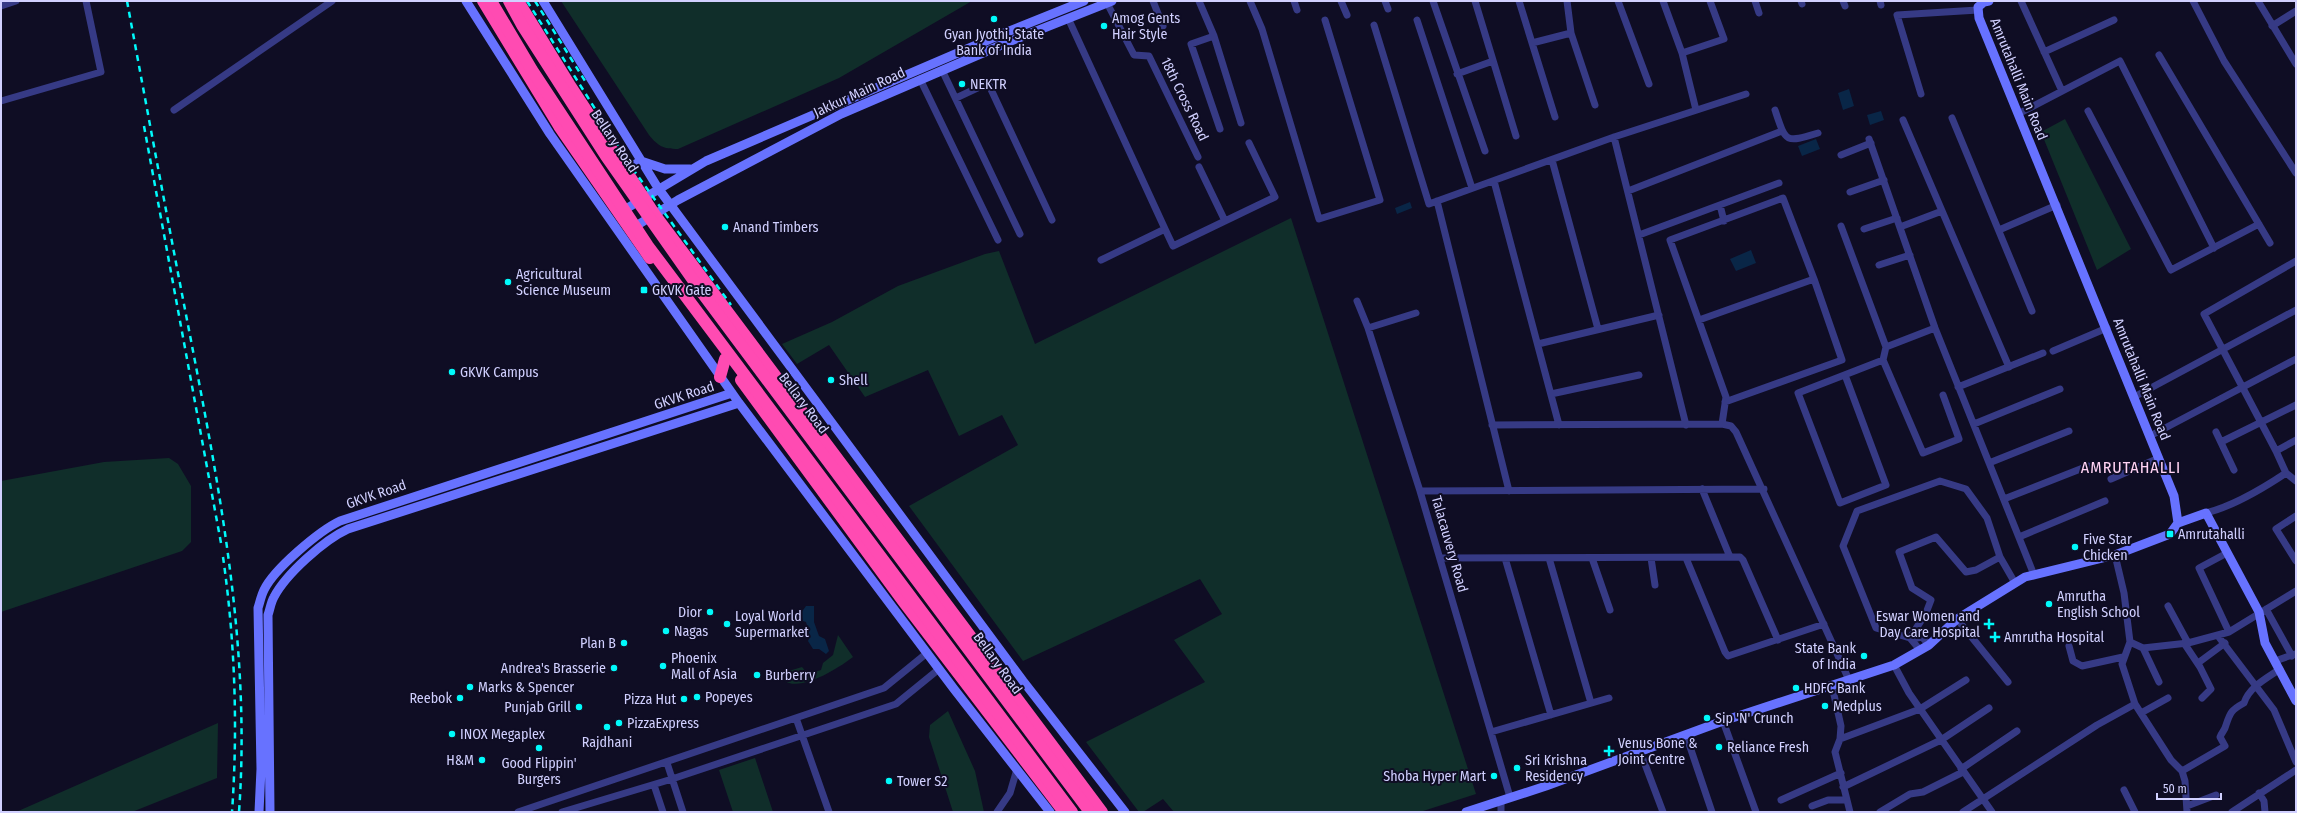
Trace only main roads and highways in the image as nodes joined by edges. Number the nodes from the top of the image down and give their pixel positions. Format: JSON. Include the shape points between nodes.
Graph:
{"nodes":[{"id":1,"x":483,"y":1,"type":"edge"},
{"id":2,"x":491,"y":1,"type":"edge"},
{"id":3,"x":510,"y":1,"type":"edge"},
{"id":4,"x":518,"y":1,"type":"edge"},
{"id":5,"x":725,"y":359,"type":"junction"},
{"id":6,"x":720,"y":376,"type":"road end"},
{"id":7,"x":1064,"y":812,"type":"edge"},
{"id":8,"x":1072,"y":812,"type":"edge"},
{"id":9,"x":1090,"y":812,"type":"edge"},
{"id":10,"x":1102,"y":812,"type":"edge"}],
"edges":[{"from":1,"to":5,"type":"highway","via":[[614,217]]},
{"from":2,"to":8,"type":"highway","bridge":true,"via":[[532,70],[648,246]]},
{"from":3,"to":9,"type":"highway","name":"Bellary Road","bridge":true,"via":[[522,25],[606,156],[703,294]]},
{"from":4,"to":10,"type":"highway","name":"Bellary Road","via":[[655,215]]},
{"from":5,"to":6,"type":"highway"},
{"from":5,"to":7,"type":"highway","via":[[903,601]]}]}
